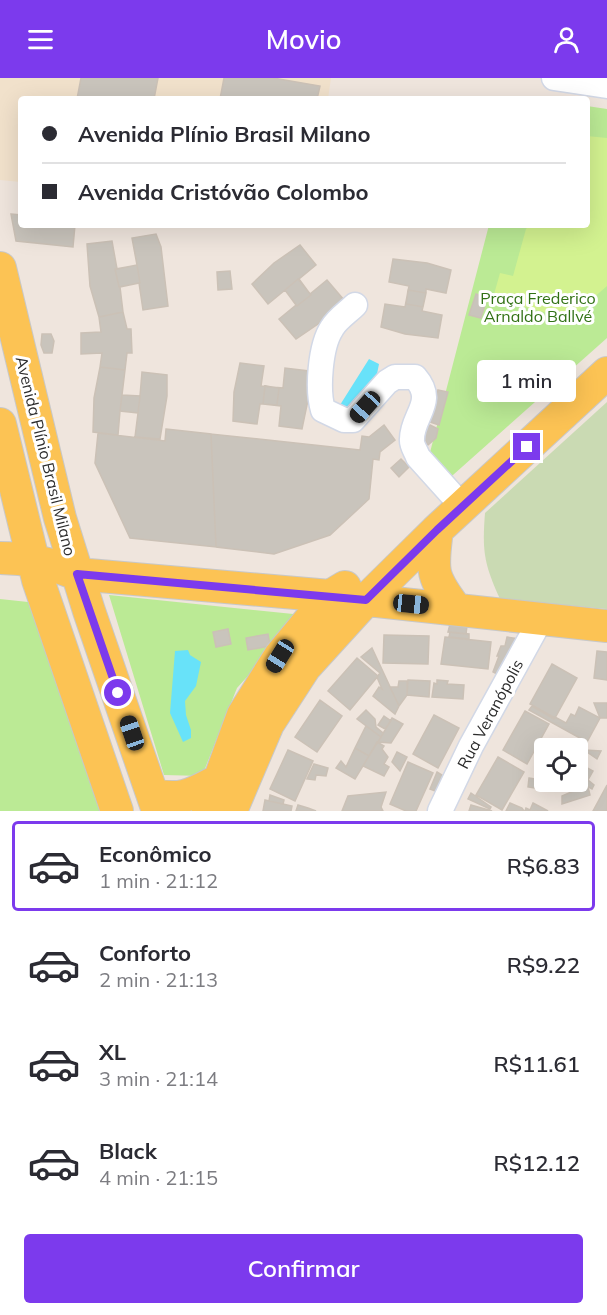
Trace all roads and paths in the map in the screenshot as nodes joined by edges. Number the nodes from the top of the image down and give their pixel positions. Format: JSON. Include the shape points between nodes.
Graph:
{"nodes":[{"id":1,"x":554,"y":78,"type":"edge"},
{"id":2,"x":607,"y":86,"type":"edge"},
{"id":3,"x":0,"y":268,"type":"edge"},
{"id":4,"x":355,"y":305,"type":"dead end"},
{"id":5,"x":607,"y":372,"type":"edge"},
{"id":6,"x":0,"y":424,"type":"edge"},
{"id":7,"x":463,"y":507,"type":"junction"},
{"id":8,"x":437,"y":530,"type":"junction"},
{"id":9,"x":0,"y":558,"type":"edge"},
{"id":10,"x":36,"y":569,"type":"junction"},
{"id":11,"x":77,"y":574,"type":"junction"},
{"id":12,"x":0,"y":580,"type":"edge"},
{"id":13,"x":330,"y":596,"type":"junction"},
{"id":14,"x":366,"y":600,"type":"junction"},
{"id":15,"x":456,"y":609,"type":"junction"},
{"id":16,"x":541,"y":619,"type":"junction"},
{"id":17,"x":607,"y":626,"type":"edge"},
{"id":18,"x":219,"y":780,"type":"junction"},
{"id":19,"x":156,"y":803,"type":"edge"},
{"id":20,"x":117,"y":811,"type":"edge"},
{"id":21,"x":208,"y":811,"type":"edge"},
{"id":22,"x":231,"y":811,"type":"edge"},
{"id":23,"x":441,"y":811,"type":"edge"}],
"edges":[{"from":1,"to":2,"type":"street"},
{"from":3,"to":11,"type":"main road","name":"Avenida Plínio Brasil Milano"},
{"from":4,"to":7,"type":"street","via":[[333,325],[325,340],[320,398],[323,410],[353,420],[387,382],[395,377],[415,376],[422,384],[424,400],[411,438],[414,447],[418,457]]},
{"from":5,"to":7,"type":"main road"},
{"from":6,"to":10,"type":"main road"},
{"from":7,"to":8,"type":"main road"},
{"from":8,"to":13,"type":"main road"},
{"from":8,"to":14,"type":"main road"},
{"from":8,"to":15,"type":"main road","via":[[433,567],[441,589]]},
{"from":9,"to":10,"type":"main road"},
{"from":10,"to":11,"type":"main road","via":[[57,581]]},
{"from":10,"to":12,"type":"main road"},
{"from":10,"to":20,"type":"main road"},
{"from":11,"to":13,"type":"main road"},
{"from":11,"to":19,"type":"main road","name":"Avenida Plínio Brasil Milano"},
{"from":13,"to":14,"type":"main road"},
{"from":13,"to":18,"type":"main road","via":[[280,656],[243,715]]},
{"from":14,"to":15,"type":"main road"},
{"from":14,"to":22,"type":"main road","via":[[305,667],[268,724]]},
{"from":15,"to":16,"type":"main road"},
{"from":16,"to":17,"type":"main road"},
{"from":16,"to":23,"type":"street","name":"Rua Veranópolis","via":[[471,746]]},
{"from":18,"to":19,"type":"main road","via":[[186,797]]},
{"from":18,"to":21,"type":"main road"}]}
